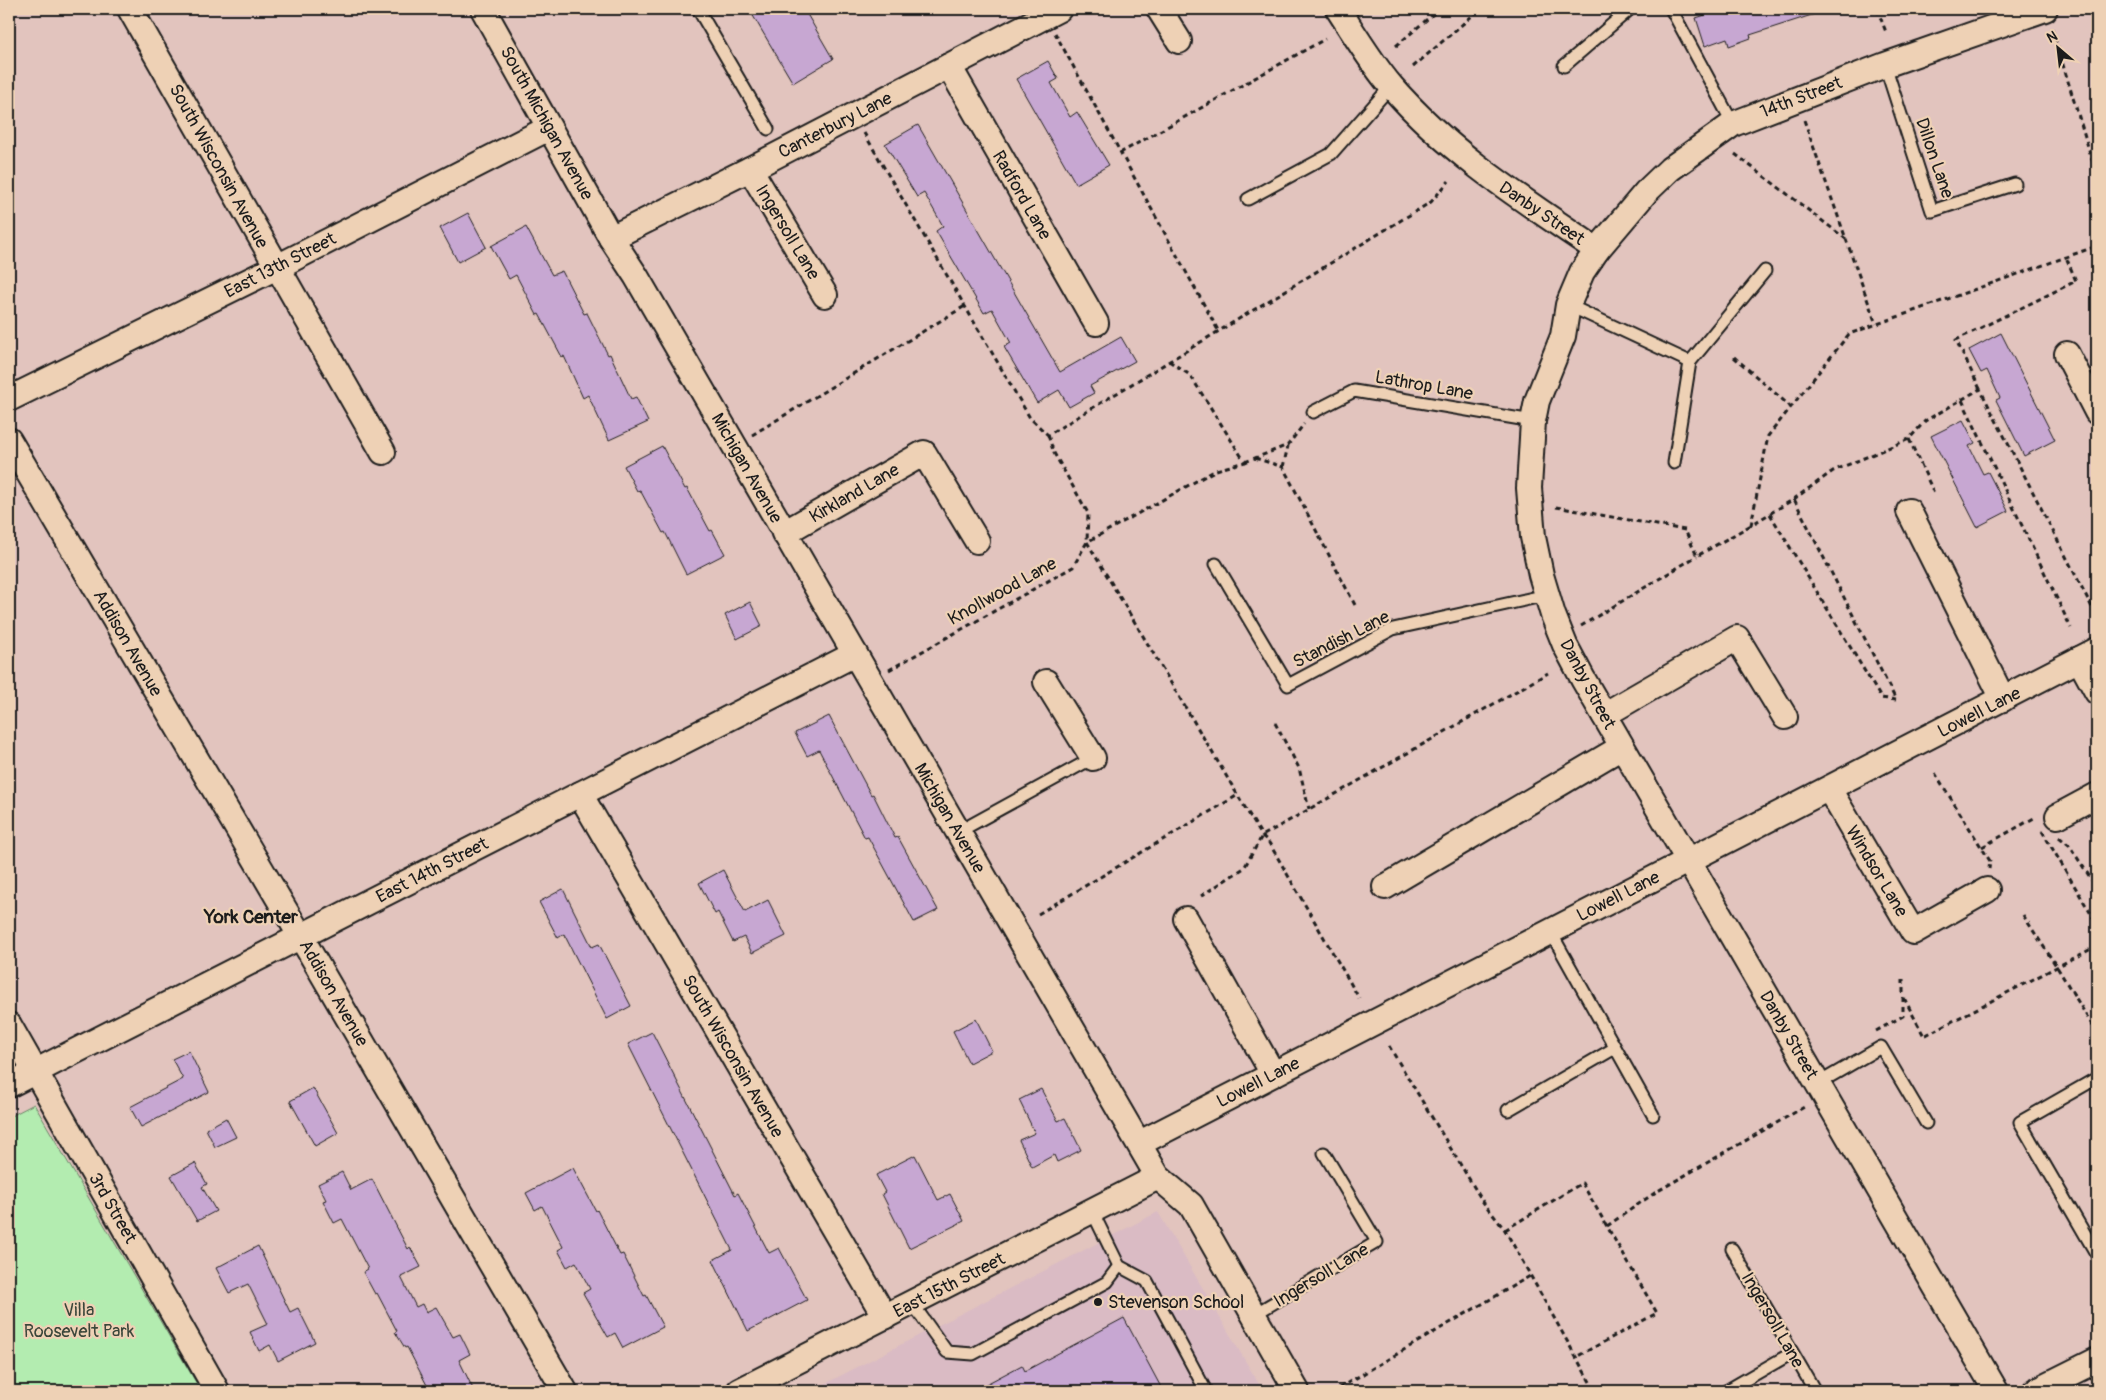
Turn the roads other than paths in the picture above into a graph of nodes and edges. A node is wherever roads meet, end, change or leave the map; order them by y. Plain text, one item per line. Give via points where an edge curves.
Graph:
1 (130, 9) edge
2 (482, 9) edge
3 (698, 9) edge
4 (1159, 9) edge
5 (1338, 9) edge
6 (1630, 9) edge
7 (1671, 9) edge
8 (1055, 18) edge
9 (2049, 19) edge
10 (1179, 41) dead end
11 (1885, 65) junction
12 (949, 66) junction
13 (1564, 66) dead end
14 (1391, 86) junction
15 (1733, 124) junction
16 (549, 128) junction
17 (768, 128) dead end
18 (750, 169) junction
19 (2015, 184) dead end
20 (1248, 199) dead end
21 (611, 238) junction
22 (1597, 250) junction
23 (276, 267) junction
24 (1765, 271) dead end
25 (825, 295) dead end
26 (1568, 305) junction
27 (1096, 323) dead end
28 (2067, 354) dead end
29 (1690, 362) junction
30 (9, 399) edge
31 (1313, 412) dead end
32 (2097, 412) edge
33 (1533, 422) junction
34 (9, 440) edge
35 (383, 452) dead end
36 (1674, 463) dead end
37 (1909, 512) dead end
38 (784, 533) junction
39 (977, 541) dead end
40 (1216, 564) dead end
41 (1547, 595) junction
42 (855, 654) junction
43 (2088, 655) edge
44 (1046, 682) dead end
45 (2097, 692) edge
46 (2003, 699) junction
47 (1604, 715) junction
48 (1785, 717) dead end
49 (1622, 747) junction
50 (1093, 758) joint
51 (1829, 789) junction
52 (580, 794) junction
53 (2097, 794) edge
54 (2048, 825) road end
55 (958, 832) junction
56 (1689, 860) junction
57 (1988, 883) road end
58 (1385, 887) dead end
59 (1186, 920) dead end
60 (1550, 931) junction
61 (301, 937) junction
62 (9, 1025) edge
63 (1615, 1048) junction
64 (36, 1072) junction
65 (1273, 1074) junction
66 (2097, 1078) edge
67 (9, 1085) edge
68 (1820, 1090) junction
69 (1508, 1110) dead end
70 (1654, 1115) dead end
71 (1926, 1124) dead end
72 (1140, 1144) junction
73 (1324, 1152) dead end
74 (1158, 1177) junction
75 (1092, 1211) junction
76 (1732, 1249) dead end
77 (2097, 1255) edge
78 (1119, 1266) junction
79 (912, 1303) junction
80 (1253, 1315) junction
81 (885, 1317) junction
82 (1792, 1353) junction
83 (2097, 1360) edge
84 (217, 1391) edge
85 (565, 1391) edge
86 (739, 1391) edge
87 (1206, 1391) edge
88 (1297, 1391) edge
89 (1726, 1391) edge
90 (1814, 1391) edge
91 (1996, 1391) edge
92 (2035, 1391) edge

1 - 23 street, South Wisconsin Avenue
2 - 16 street, South Michigan Avenue
3 - 17 lane
4 - 10 street
5 - 14 street, Danby Street
6 - 13 lane
7 - 15 lane
8 - 12 street, Canterbury Lane
9 - 11 street, 14th Street
11 - 15 street, 14th Street
11 - 19 lane, Dillon Lane via 1932,211
12 - 18 street, Canterbury Lane
12 - 27 street, Radford Lane
14 - 20 lane via 1331,154
14 - 22 street, Danby Street via 1459,153
15 - 22 street, 14th Street via 1670,169
16 - 21 street, South Michigan Avenue
16 - 23 street, East 13th Street
18 - 21 street, Canterbury Lane
18 - 25 street, Ingersoll Lane
21 - 38 street, Michigan Avenue
22 - 26 street, Danby Street via 1582,272
23 - 30 street, East 13th Street
23 - 35 street, South Wisconsin Avenue
24 - 29 lane
26 - 29 lane
26 - 33 street, Danby Street via 1563,336 1537,401
28 - 32 street
29 - 36 lane
31 - 33 lane, Lathrop Lane via 1354,391
33 - 41 street, Danby Street via 1529,488 1533,537
34 - 61 street, Addison Avenue
37 - 46 street
38 - 39 street, Kirkland Lane via 924,453
38 - 42 street, Michigan Avenue
40 - 41 lane, Standish Lane via 1288,685 1393,629
41 - 47 street, Danby Street via 1565,645
42 - 52 street, East 14th Street
42 - 55 street, Michigan Avenue
43 - 45 street
43 - 46 street, Lowell Lane
44 - 50 street
46 - 51 street, Lowell Lane
47 - 48 street via 1737,638
47 - 49 street, Danby Street
49 - 56 street, Danby Street
49 - 58 street
50 - 55 lane
51 - 56 street, Lowell Lane
51 - 57 street, Windsor Lane via 1914,932
52 - 61 street, East 14th Street
52 - 81 street, South Wisconsin Avenue
53 - 54 street
55 - 72 street, Michigan Avenue
56 - 60 street, Lowell Lane
56 - 68 street, Danby Street
59 - 65 street
60 - 63 lane
60 - 65 street, Lowell Lane
61 - 64 street, East 14th Street
61 - 85 street, Addison Avenue
62 - 64 street, 3rd Street
63 - 69 lane
63 - 70 lane
64 - 67 street, East 14th Street
64 - 84 street, 3rd Street
65 - 72 street, Lowell Lane
66 - 77 lane via 2020,1122
68 - 71 lane via 1881,1047
68 - 91 street, Danby Street
72 - 74 street, Michigan Avenue
73 - 80 lane, Ingersoll Lane via 1377,1242
74 - 75 street, East 15th Street
74 - 80 street, Michigan Avenue via 1191,1206
75 - 78 lane
75 - 79 street, East 15th Street
76 - 82 lane, Ingersoll Lane
78 - 79 lane via 1107,1282 973,1354 947,1352
78 - 87 lane via 1147,1281
79 - 81 street, East 15th Street
80 - 88 street, Michigan Avenue
81 - 86 street, East 15th Street
82 - 89 lane
82 - 90 lane, Ingersoll Lane
83 - 92 street

